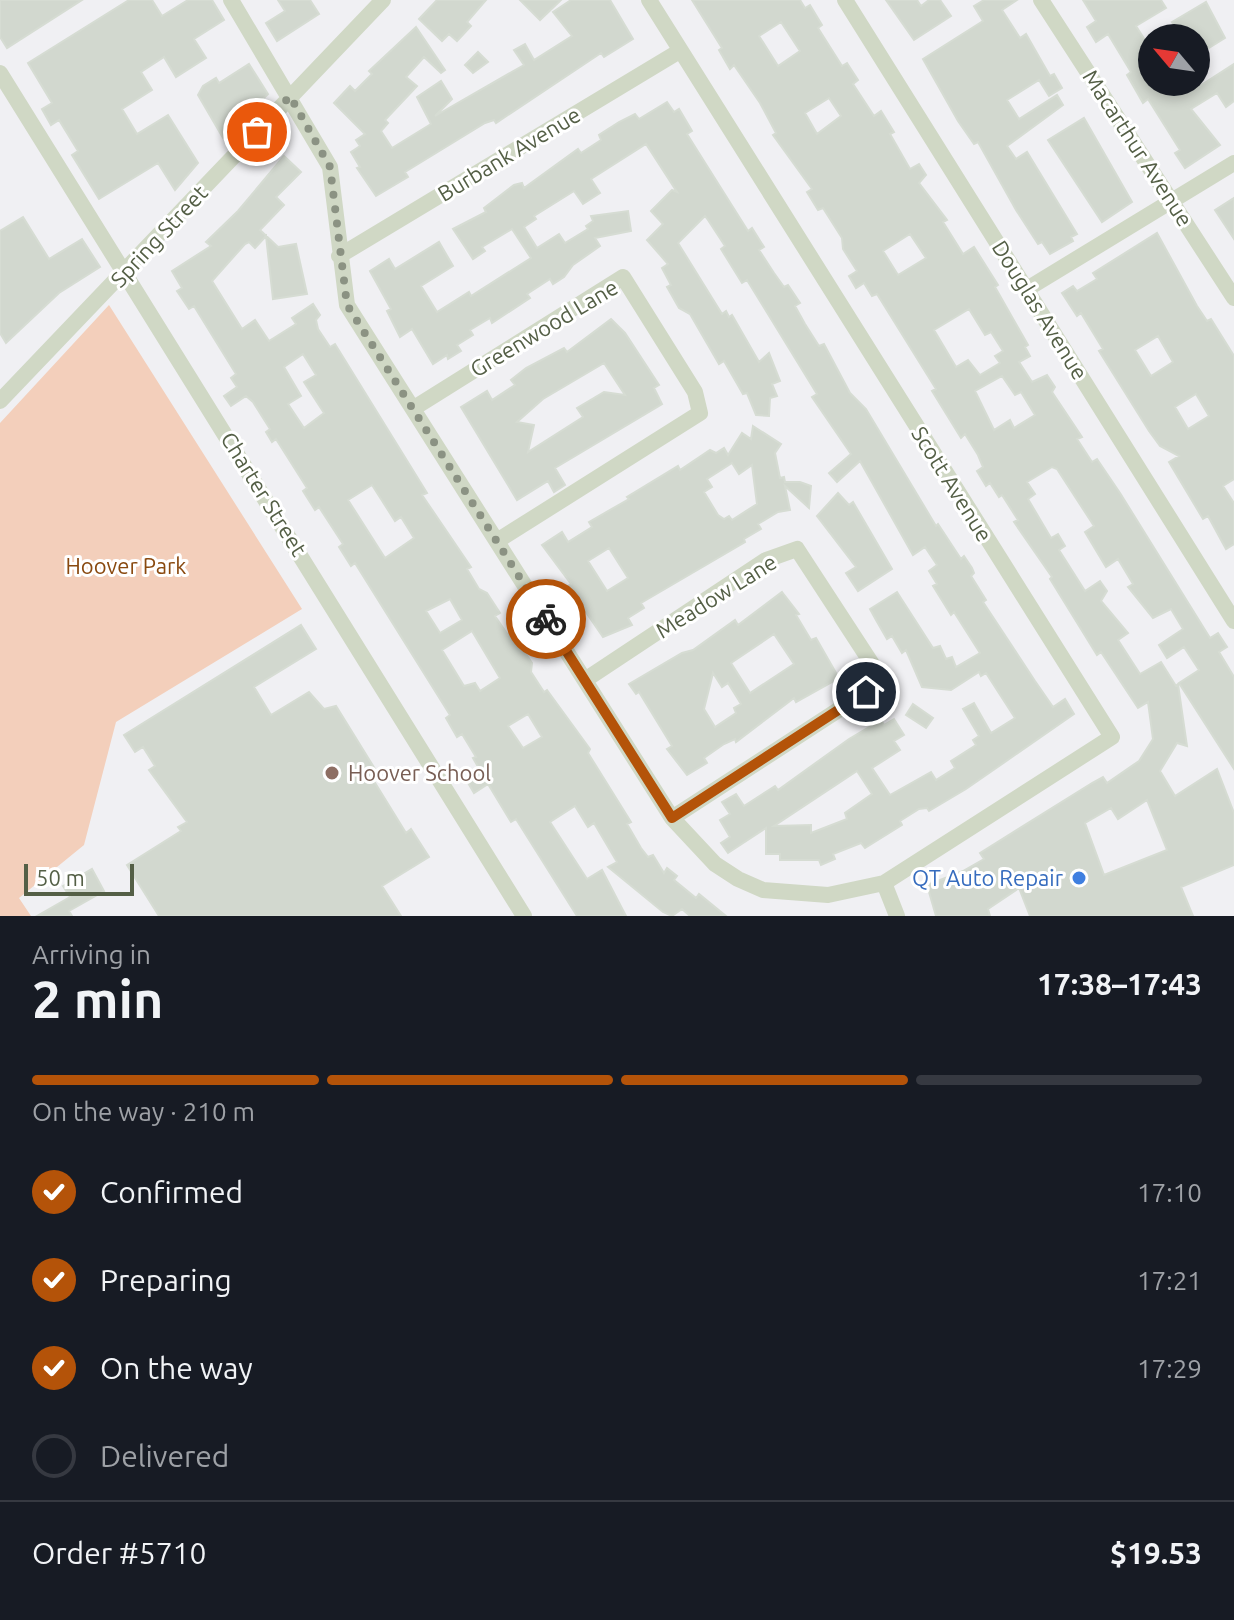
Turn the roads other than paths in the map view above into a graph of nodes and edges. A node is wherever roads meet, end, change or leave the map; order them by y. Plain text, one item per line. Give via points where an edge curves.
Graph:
1 (231, 0) edge
2 (383, 0) edge
3 (649, 0) edge
4 (845, 0) edge
5 (1041, 0) edge
6 (678, 52) junction
7 (0, 73) edge
8 (290, 96) junction
9 (1234, 163) edge
10 (1174, 202) junction
11 (339, 256) junction
12 (125, 271) junction
13 (1027, 289) junction
14 (1234, 298) edge
15 (0, 401) edge
16 (414, 408) junction
17 (497, 541) junction
18 (1234, 621) edge
19 (585, 680) junction
20 (672, 818) junction
21 (884, 883) junction
22 (524, 916) edge
23 (897, 916) edge

1 - 8 street
2 - 8 street, Spring Street
3 - 6 street, Scott Avenue
4 - 13 street, Douglas Avenue
5 - 10 street, Macarthur Avenue
6 - 11 street, Burbank Avenue
6 - 21 street, Scott Avenue via 1112,737
7 - 12 street, Charter Street
8 - 11 street via 330,167
8 - 12 street, Spring Street
9 - 10 street
10 - 13 street
10 - 14 street, Macarthur Avenue
11 - 16 street via 347,305
12 - 15 street, Spring Street
12 - 22 street, Charter Street
13 - 18 street, Douglas Avenue
16 - 17 street
16 - 17 street, Greenwood Lane via 623,277 695,392 700,413
17 - 19 street
19 - 20 street
19 - 20 street, Meadow Lane via 766,560 797,549 872,664 866,692
20 - 21 street via 715,864 763,890 828,895
21 - 23 street

